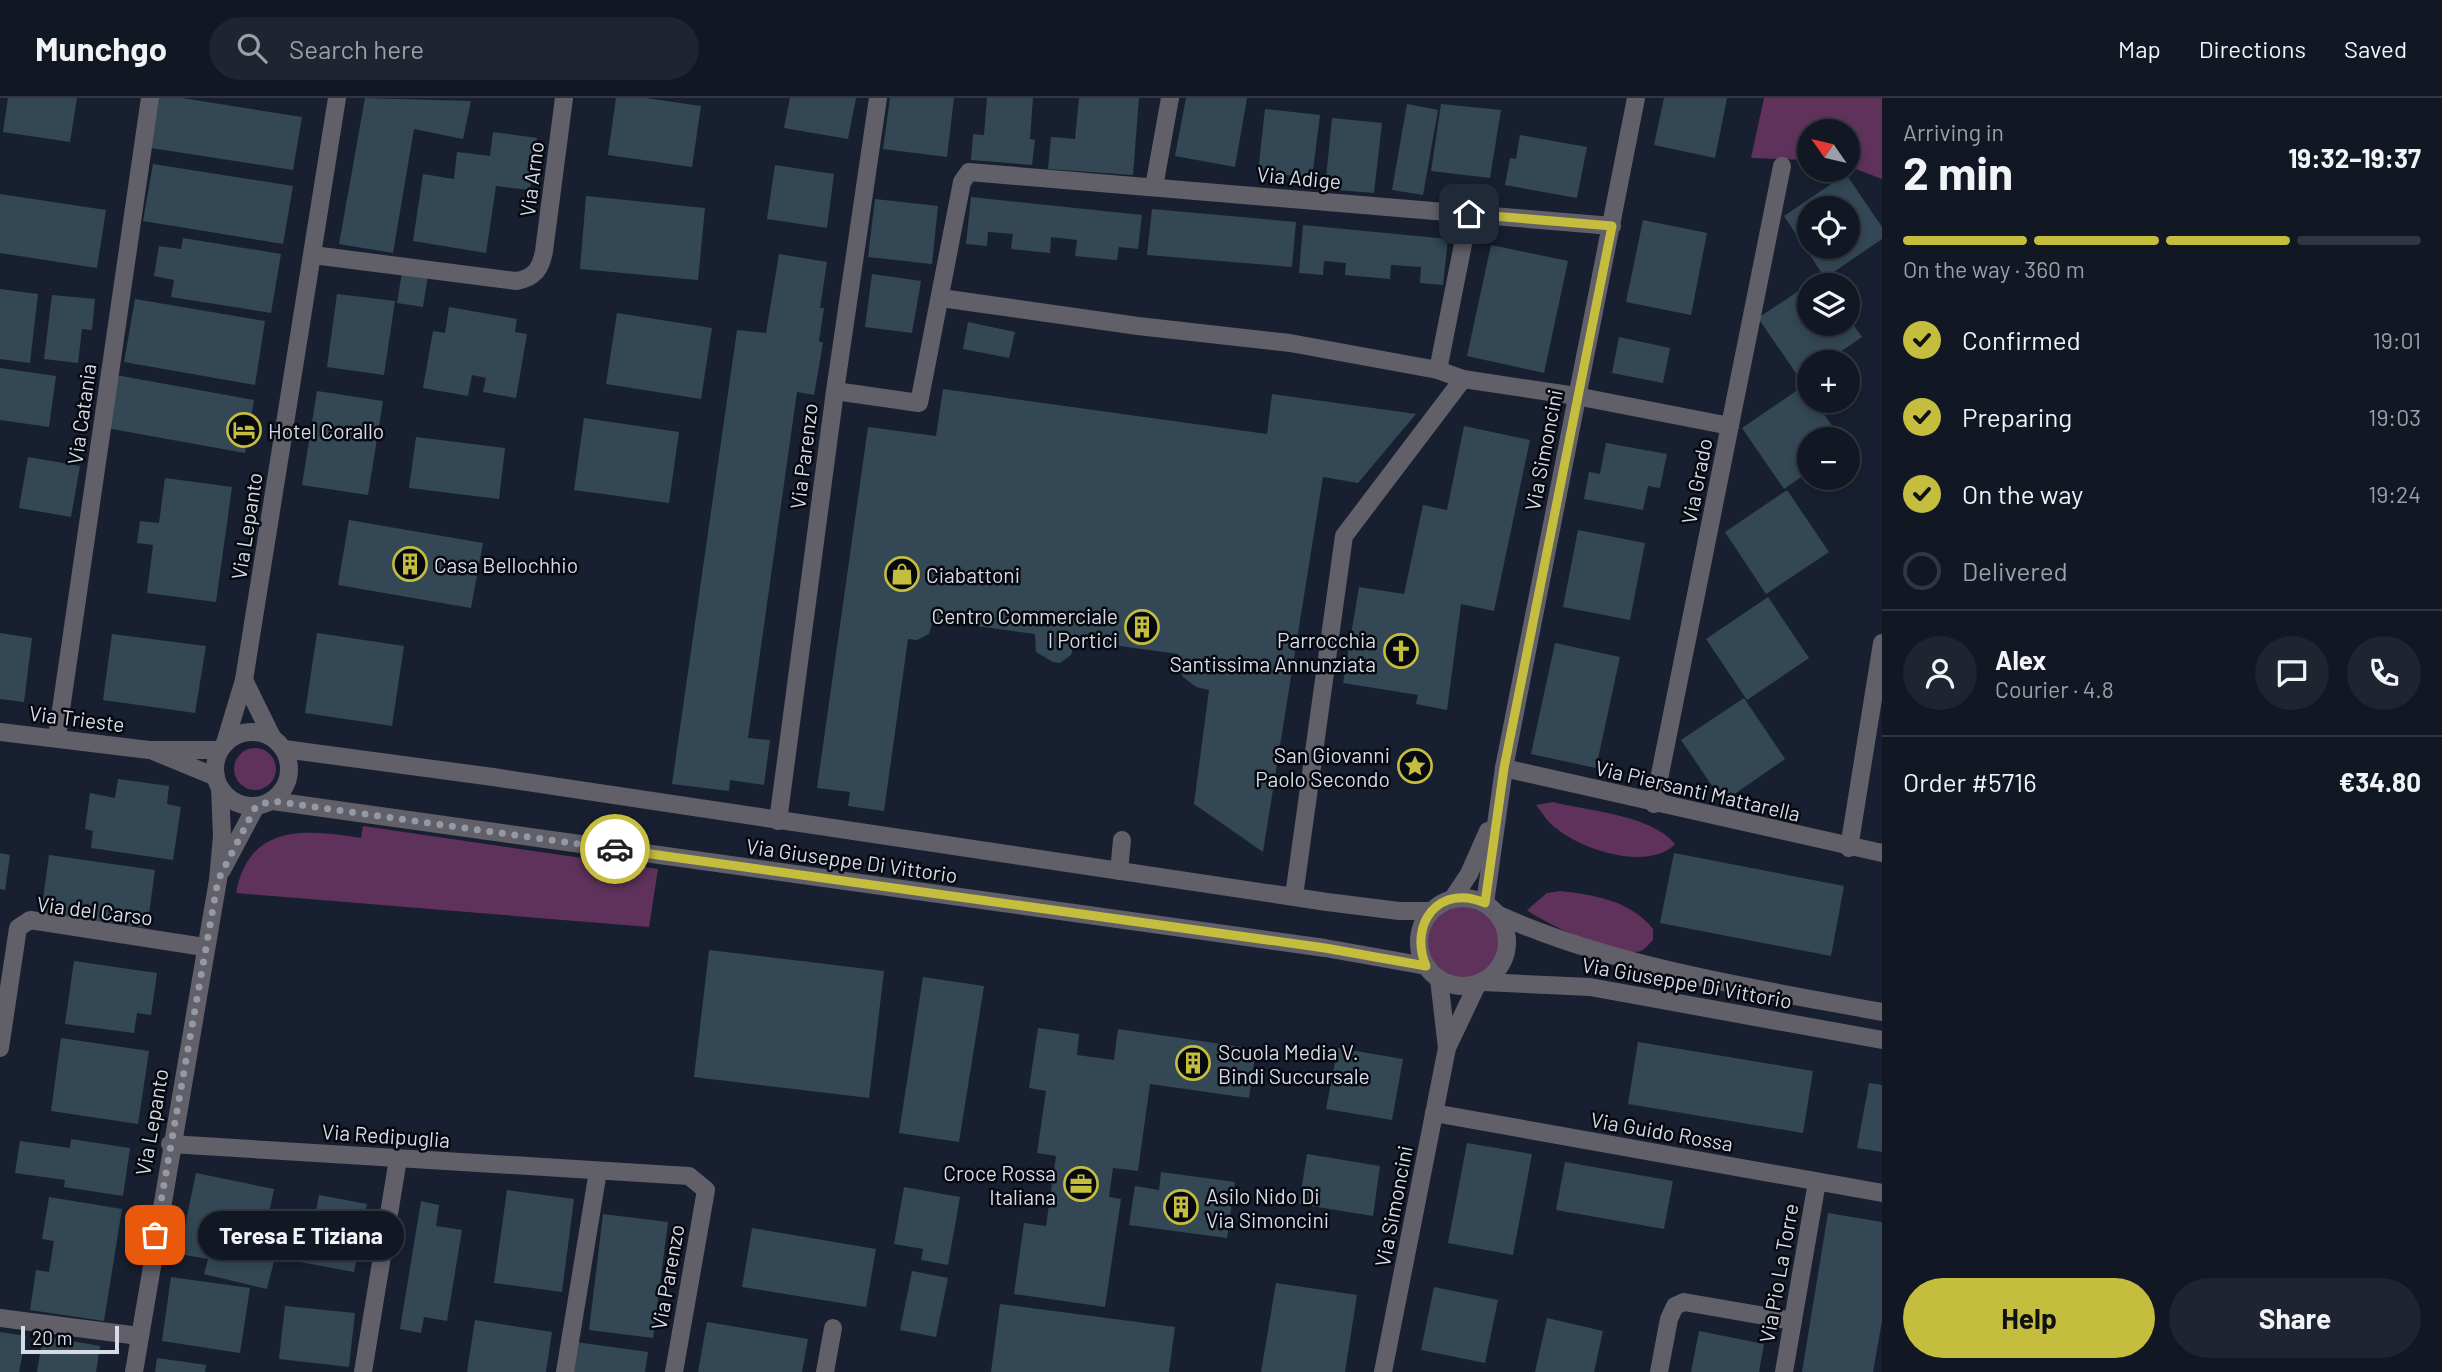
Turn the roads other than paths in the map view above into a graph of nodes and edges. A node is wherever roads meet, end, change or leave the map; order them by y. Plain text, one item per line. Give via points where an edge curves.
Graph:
1 (150, 98) edge
2 (337, 98) edge
3 (564, 98) edge
4 (878, 98) edge
5 (1170, 98) edge
6 (1636, 98) edge
7 (1782, 166) dead end
8 (1154, 187) junction
9 (1469, 214) junction
10 (1612, 226) junction
11 (313, 255) junction
12 (941, 298) junction
13 (1438, 370) junction
14 (1463, 379) junction
15 (835, 391) junction
16 (1577, 396) junction
17 (1730, 426) junction
18 (1882, 643) edge
19 (244, 680) junction
20 (0, 732) edge
21 (57, 737) junction
22 (278, 743) junction
23 (223, 747) junction
24 (149, 750) junction
25 (1504, 768) junction
26 (218, 783) junction
27 (264, 804) junction
28 (1654, 804) junction
29 (1496, 811) junction
30 (778, 821) junction
31 (1122, 841) dead end
32 (1849, 848) junction
33 (1882, 853) edge
34 (1119, 871) junction
35 (218, 880) junction
36 (1294, 896) junction
37 (1453, 898) junction
38 (1485, 903) junction
39 (1431, 911) junction
40 (1499, 915) junction
41 (204, 947) junction
42 (1426, 966) junction
43 (1438, 979) junction
44 (1480, 984) junction
45 (1882, 1012) edge
46 (1882, 1040) edge
47 (0, 1048) edge
48 (1447, 1048) junction
49 (1434, 1113) junction
50 (170, 1144) junction
51 (398, 1159) junction
52 (598, 1171) junction
53 (1817, 1182) junction
54 (706, 1190) joint
55 (1882, 1193) edge
56 (0, 1318) edge
57 (1793, 1321) junction
58 (834, 1328) dead end
59 (139, 1336) junction
60 (134, 1372) edge
61 (363, 1372) edge
62 (565, 1372) edge
63 (674, 1372) edge
64 (825, 1372) edge
65 (1383, 1372) edge
66 (1659, 1372) edge
67 (1784, 1372) edge

1 - 21 street, Via Catania
2 - 11 street, Via Lepanto
3 - 11 street, Via Arno via 541,265 526,279
4 - 15 street, Via Parenzo
5 - 8 street
6 - 10 street, Via Simoncini
7 - 17 street, Via Grado
8 - 9 street, Via Adige
8 - 12 street, Via Adige via 969,172 962,182
9 - 10 street, Via Adige
9 - 13 street
10 - 16 street, Via Simoncini
11 - 19 street, Via Lepanto
12 - 13 street via 1138,327 1290,343
12 - 15 street via 919,403
13 - 14 street
14 - 16 street
14 - 36 street via 1344,536
15 - 30 street, Via Parenzo
16 - 17 street
16 - 25 street, Via Simoncini
17 - 28 street, Via Grado
18 - 32 street
19 - 22 street
19 - 23 street, Via Lepanto
20 - 21 street, Via Trieste
21 - 24 street, Via Trieste
22 - 23 street via 253,732 243,733
22 - 27 street via 290,772 281,793
22 - 30 street, Via Giuseppe Di Vittorio
23 - 24 street, Via Trieste
23 - 26 street via 216,759
24 - 26 street, Via Trieste
25 - 28 street, Via Piersanti Mattarella
25 - 29 street, Via Simoncini
26 - 27 street via 236,803
26 - 35 street, Via Lepanto via 222,836
27 - 35 street, Via Lepanto
27 - 42 street, Via Giuseppe Di Vittorio via 1325,948
28 - 32 street, Via Piersanti Mattarella
29 - 37 street, Via Simoncini via 1469,874
29 - 38 street, Via Simoncini
30 - 34 street, Via Giuseppe Di Vittorio
31 - 34 street
32 - 33 street, Via Piersanti Mattarella
34 - 36 street, Via Giuseppe Di Vittorio
35 - 41 street, Via Lepanto
36 - 39 street, Via Giuseppe Di Vittorio
37 - 38 street
37 - 39 street
38 - 40 street
39 - 42 street via 1419,937
40 - 44 street via 1508,940 1507,953 1502,965
40 - 45 street, Via Giuseppe Di Vittorio via 1595,951
41 - 47 street, Via del Carso via 30,920 18,928
41 - 50 street, Via Lepanto
42 - 43 street
43 - 44 street via 1450,985
43 - 48 street, Via Simoncini
44 - 46 street, Via Giuseppe Di Vittorio via 1590,987
44 - 48 street, Via Simoncini
48 - 49 street, Via Simoncini
49 - 53 street, Via Guido Rossa
49 - 65 street, Via Simoncini
50 - 51 street, Via Redipuglia
50 - 59 street, Via Lepanto
51 - 52 street, Via Redipuglia
51 - 61 street
52 - 54 street, Via Redipuglia via 689,1176
52 - 62 street
53 - 55 street, Via Guido Rossa
53 - 57 street, Via Pio La Torre
54 - 63 street, Via Parenzo
56 - 59 street
57 - 66 street via 1684,1302 1675,1306 1669,1319
57 - 67 street, Via Pio La Torre
58 - 64 street
59 - 60 street, Via Lepanto

